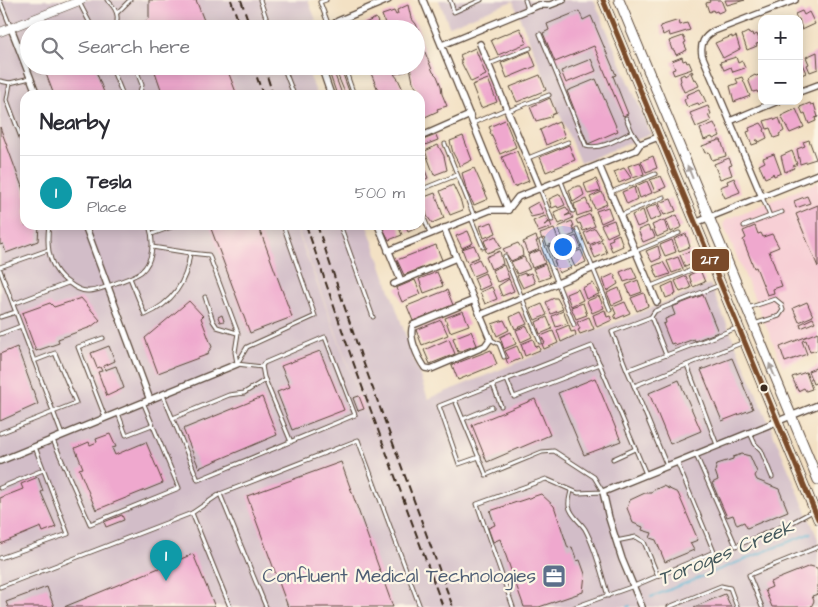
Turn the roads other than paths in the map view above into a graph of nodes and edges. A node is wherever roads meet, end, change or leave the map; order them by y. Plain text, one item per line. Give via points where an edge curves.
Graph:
1 (107, 0) edge
2 (130, 0) edge
3 (260, 0) edge
4 (326, 0) edge
5 (388, 0) edge
6 (423, 0) edge
7 (450, 0) edge
8 (481, 0) edge
9 (524, 0) edge
10 (563, 0) edge
11 (603, 0) edge
12 (619, 0) edge
13 (795, 0) edge
14 (0, 1) edge
15 (80, 1) edge
16 (541, 2) edge
17 (528, 9) junction
18 (117, 13) junction
19 (31, 20) edge
20 (87, 20) edge
21 (117, 20) edge
22 (267, 20) edge
23 (326, 20) edge
24 (340, 20) edge
25 (20, 24) edge
26 (11, 28) junction
27 (0, 32) edge
28 (540, 34) dead end
29 (480, 44) dead end
30 (442, 45) junction
31 (530, 48) dead end
32 (20, 52) edge
33 (489, 64) junction
34 (29, 75) edge
35 (115, 75) edge
36 (138, 75) edge
37 (286, 75) edge
38 (323, 75) edge
39 (347, 75) edge
40 (30, 78) junction
41 (0, 81) edge
42 (10, 83) junction
43 (818, 85) edge
44 (34, 90) edge
45 (121, 90) edge
46 (140, 90) edge
47 (292, 90) edge
48 (329, 90) edge
49 (352, 90) edge
50 (803, 91) edge
51 (549, 95) dead end
52 (768, 105) edge
53 (507, 110) junction
54 (470, 116) junction
55 (626, 118) dead end
56 (730, 121) junction
57 (473, 123) junction
58 (632, 132) junction
59 (20, 135) edge
60 (425, 135) edge
61 (661, 136) junction
62 (568, 142) dead end
63 (445, 144) dead end
64 (640, 144) junction
65 (527, 158) junction
66 (599, 164) junction
67 (655, 174) dead end
68 (818, 174) edge
69 (457, 175) junction
70 (560, 180) junction
71 (425, 188) edge
72 (540, 189) junction
73 (611, 192) junction
74 (762, 196) junction
75 (664, 197) dead end
76 (508, 210) junction
77 (573, 211) dead end
78 (782, 212) dead end
79 (620, 215) junction
80 (472, 216) junction
81 (770, 216) junction
82 (708, 218) junction
83 (425, 220) edge
84 (552, 220) dead end
85 (695, 223) junction
86 (744, 226) dead end
87 (444, 228) junction
88 (577, 228) dead end
89 (50, 230) edge
90 (87, 230) edge
91 (151, 230) edge
92 (163, 230) edge
93 (285, 230) edge
94 (342, 230) edge
95 (380, 230) edge
96 (430, 233) junction
97 (679, 233) dead end
98 (152, 234) junction
99 (540, 241) dead end
100 (152, 247) junction
101 (483, 247) dead end
102 (48, 250) junction
103 (388, 251) junction
104 (636, 251) junction
105 (190, 252) junction
106 (505, 256) dead end
107 (456, 258) junction
108 (0, 268) edge
109 (593, 269) junction
110 (694, 269) dead end
111 (130, 278) junction
112 (734, 280) junction
113 (401, 281) junction
114 (68, 283) junction
115 (394, 284) dead end
116 (557, 284) junction
117 (721, 285) junction
118 (108, 286) junction
119 (650, 286) junction
120 (205, 297) dead end
121 (522, 298) junction
122 (474, 300) junction
123 (656, 302) dead end
124 (13, 304) junction
125 (747, 309) junction
126 (610, 310) dead end
127 (16, 312) junction
128 (480, 315) junction
129 (373, 316) dead end
130 (0, 317) edge
131 (651, 317) junction
132 (753, 324) junction
133 (574, 325) dead end
134 (21, 326) junction
135 (738, 327) junction
136 (238, 333) junction
137 (0, 334) edge
138 (103, 338) dead end
139 (490, 339) junction
140 (540, 342) dead end
141 (745, 342) junction
142 (666, 355) junction
143 (504, 357) dead end
144 (34, 360) junction
145 (237, 364) junction
146 (600, 364) junction
147 (687, 366) junction
148 (262, 367) junction
149 (627, 370) junction
150 (265, 380) junction
151 (506, 380) junction
152 (493, 385) junction
153 (634, 386) junction
154 (163, 394) junction
155 (150, 400) junction
156 (455, 400) junction
157 (143, 402) junction
158 (818, 405) edge
159 (501, 406) dead end
160 (492, 408) dead end
161 (53, 412) junction
162 (117, 413) junction
163 (791, 415) junction
164 (105, 418) junction
165 (173, 418) junction
166 (463, 419) junction
167 (777, 420) junction
168 (152, 425) junction
169 (749, 432) junction
170 (0, 433) edge
171 (62, 436) junction
172 (53, 439) junction
173 (291, 442) junction
174 (717, 445) junction
175 (34, 447) junction
176 (636, 449) junction
177 (696, 454) junction
178 (479, 457) junction
179 (613, 459) dead end
180 (0, 461) edge
181 (677, 462) junction
182 (667, 466) junction
183 (43, 470) junction
184 (646, 474) junction
185 (772, 477) dead end
186 (818, 480) edge
187 (0, 488) edge
188 (571, 491) junction
189 (603, 492) junction
190 (220, 494) junction
191 (192, 513) junction
192 (816, 514) edge
193 (616, 541) junction
194 (818, 548) edge
195 (0, 558) edge
196 (658, 576) junction
197 (634, 586) junction
198 (0, 587) edge
199 (608, 596) junction
200 (230, 607) edge
201 (266, 607) edge
202 (420, 607) edge
203 (513, 607) edge
204 (575, 607) edge
205 (642, 607) edge
206 (669, 607) edge
207 (737, 607) edge
208 (762, 607) edge

1 - 18 lane
2 - 18 lane
3 - 22 lane
4 - 23 lane via 320,2
5 - 24 street
6 - 30 street
7 - 8 lane via 454,12
9 - 17 lane
10 - 16 street via 550,5
11 - 61 main road
82 -> 12 main road
13 - 56 street via 714,31 703,41 702,55
14 - 26 lane
15 - 19 street
15 - 20 lane
16 - 17 street
17 - 30 street
18 - 21 lane
25 - 26 street
26 - 27 street
26 - 32 street
28 - 58 lane via 586,146 607,144
29 - 33 street
30 - 54 street
31 - 33 lane
33 - 53 street
34 - 40 street
35 - 45 lane
36 - 46 lane
37 - 47 lane
38 - 48 street
39 - 49 lane
40 - 42 lane
40 - 44 street
41 - 42 lane
42 - 59 lane via 7,100
43 - 50 street
51 - 53 lane
52 - 56 street
53 - 57 lane
53 - 65 street
54 - 57 street
54 - 60 street
55 - 58 lane
56 - 74 street
57 - 76 street
58 - 64 lane
61 - 64 street
61 - 85 main road
62 - 65 lane
63 - 69 lane
64 - 66 street via 636,150
65 - 72 street
66 - 70 street
66 - 73 street
67 - 73 lane
68 - 74 street
69 - 71 lane
69 - 80 lane
70 - 72 street
70 - 77 lane
72 - 76 street via 518,197
72 - 84 lane
73 - 79 street
74 - 81 lane
74 - 82 street
75 - 79 lane
76 - 80 street via 490,210
78 - 81 lane
79 - 104 street
80 - 87 street
80 - 101 lane
81 - 86 lane
82 - 85 street
82 - 112 main road
83 - 96 lane
85 - 117 main road
87 - 96 street
87 - 107 street
88 - 109 lane
89 - 102 lane
90 - 118 street
91 - 98 lane
92 - 98 lane
93 - 145 lane via 315,316 248,347
94 - 129 lane
95 - 103 street
96 - 103 street
97 - 104 lane
98 - 100 lane
99 - 116 lane
100 - 105 lane
100 - 111 lane via 145,268
102 - 108 lane
102 - 114 lane via 54,268
103 - 113 street
104 - 109 street
104 - 119 street
105 - 111 lane via 178,292 157,310 145,315
105 - 136 lane via 209,255
106 - 121 lane
107 - 113 street
107 - 122 street
108 - 124 lane
109 - 116 street
109 - 126 lane
110 - 119 lane
111 - 118 lane
112 - 117 main road
112 - 125 main road
113 - 115 street
114 - 118 lane via 86,291
114 - 124 lane
116 - 121 street
116 - 133 lane
117 - 131 lane via 655,311
117 - 135 main road
118 - 155 street
119 - 123 street
120 - 136 lane via 217,327
121 - 128 street
121 - 140 lane
122 - 128 street
122 - 139 street via 413,325 412,335 421,362 424,368 431,369 485,346
124 - 127 lane
125 - 132 main road
125 - 132 lane via 775,299 781,304 783,310 779,316
127 - 130 lane
127 - 134 lane
128 - 139 street
131 - 142 lane
131 - 149 lane via 612,332
163 -> 132 main road
134 - 137 lane
134 - 144 lane
135 - 141 main road
135 - 142 lane
136 - 145 lane
138 - 164 lane via 78,347
139 - 143 lane via 499,344
141 - 147 lane
141 - 167 main road
142 - 149 lane
144 - 161 lane
144 - 161 lane via 55,353 76,403
145 - 148 lane
145 - 154 street
146 - 151 lane via 514,397
146 - 151 lane via 592,346
146 - 176 lane
147 - 153 lane
147 - 174 lane
148 - 150 lane
148 - 173 lane via 264,363 325,337 355,415
149 - 153 lane
150 - 165 lane via 244,393 229,395
150 - 173 lane
151 - 152 lane
152 - 156 lane
152 - 159 lane
153 - 182 lane
154 - 155 street
154 - 165 lane
155 - 157 street
156 - 166 lane
156 - 178 lane via 440,406 459,464
157 - 162 street
157 - 168 lane
158 - 163 street
160 - 166 lane
161 - 170 lane
161 - 171 lane
162 - 164 street
162 - 168 lane via 126,435
163 - 167 street
163 - 186 main road
164 - 171 street
165 - 173 lane via 198,480
166 - 178 lane
167 - 169 street
167 - 192 main road
168 - 172 lane via 179,488 90,524
169 - 174 street
169 - 185 lane
171 - 172 street
172 - 175 street
174 - 177 street
175 - 180 street
175 - 183 lane
176 - 179 lane
176 - 184 lane
177 - 181 street
177 - 192 lane via 736,546
178 - 189 lane via 486,475 554,450 594,477
181 - 182 street
181 - 196 lane via 714,552
182 - 184 street
183 - 187 lane
183 - 195 lane via 68,534
184 - 189 street
188 - 189 lane
188 - 199 lane via 569,506 593,547
188 - 203 lane via 546,479 476,504
189 - 193 street
190 - 191 lane
190 - 201 lane
190 - 202 lane via 358,440
191 - 198 lane
191 - 200 lane
193 - 196 lane via 636,537 644,542
193 - 197 street
194 - 208 lane via 749,575
196 - 197 lane
197 - 199 lane
197 - 205 street
199 - 204 lane
206 - 207 lane via 721,586 730,588

